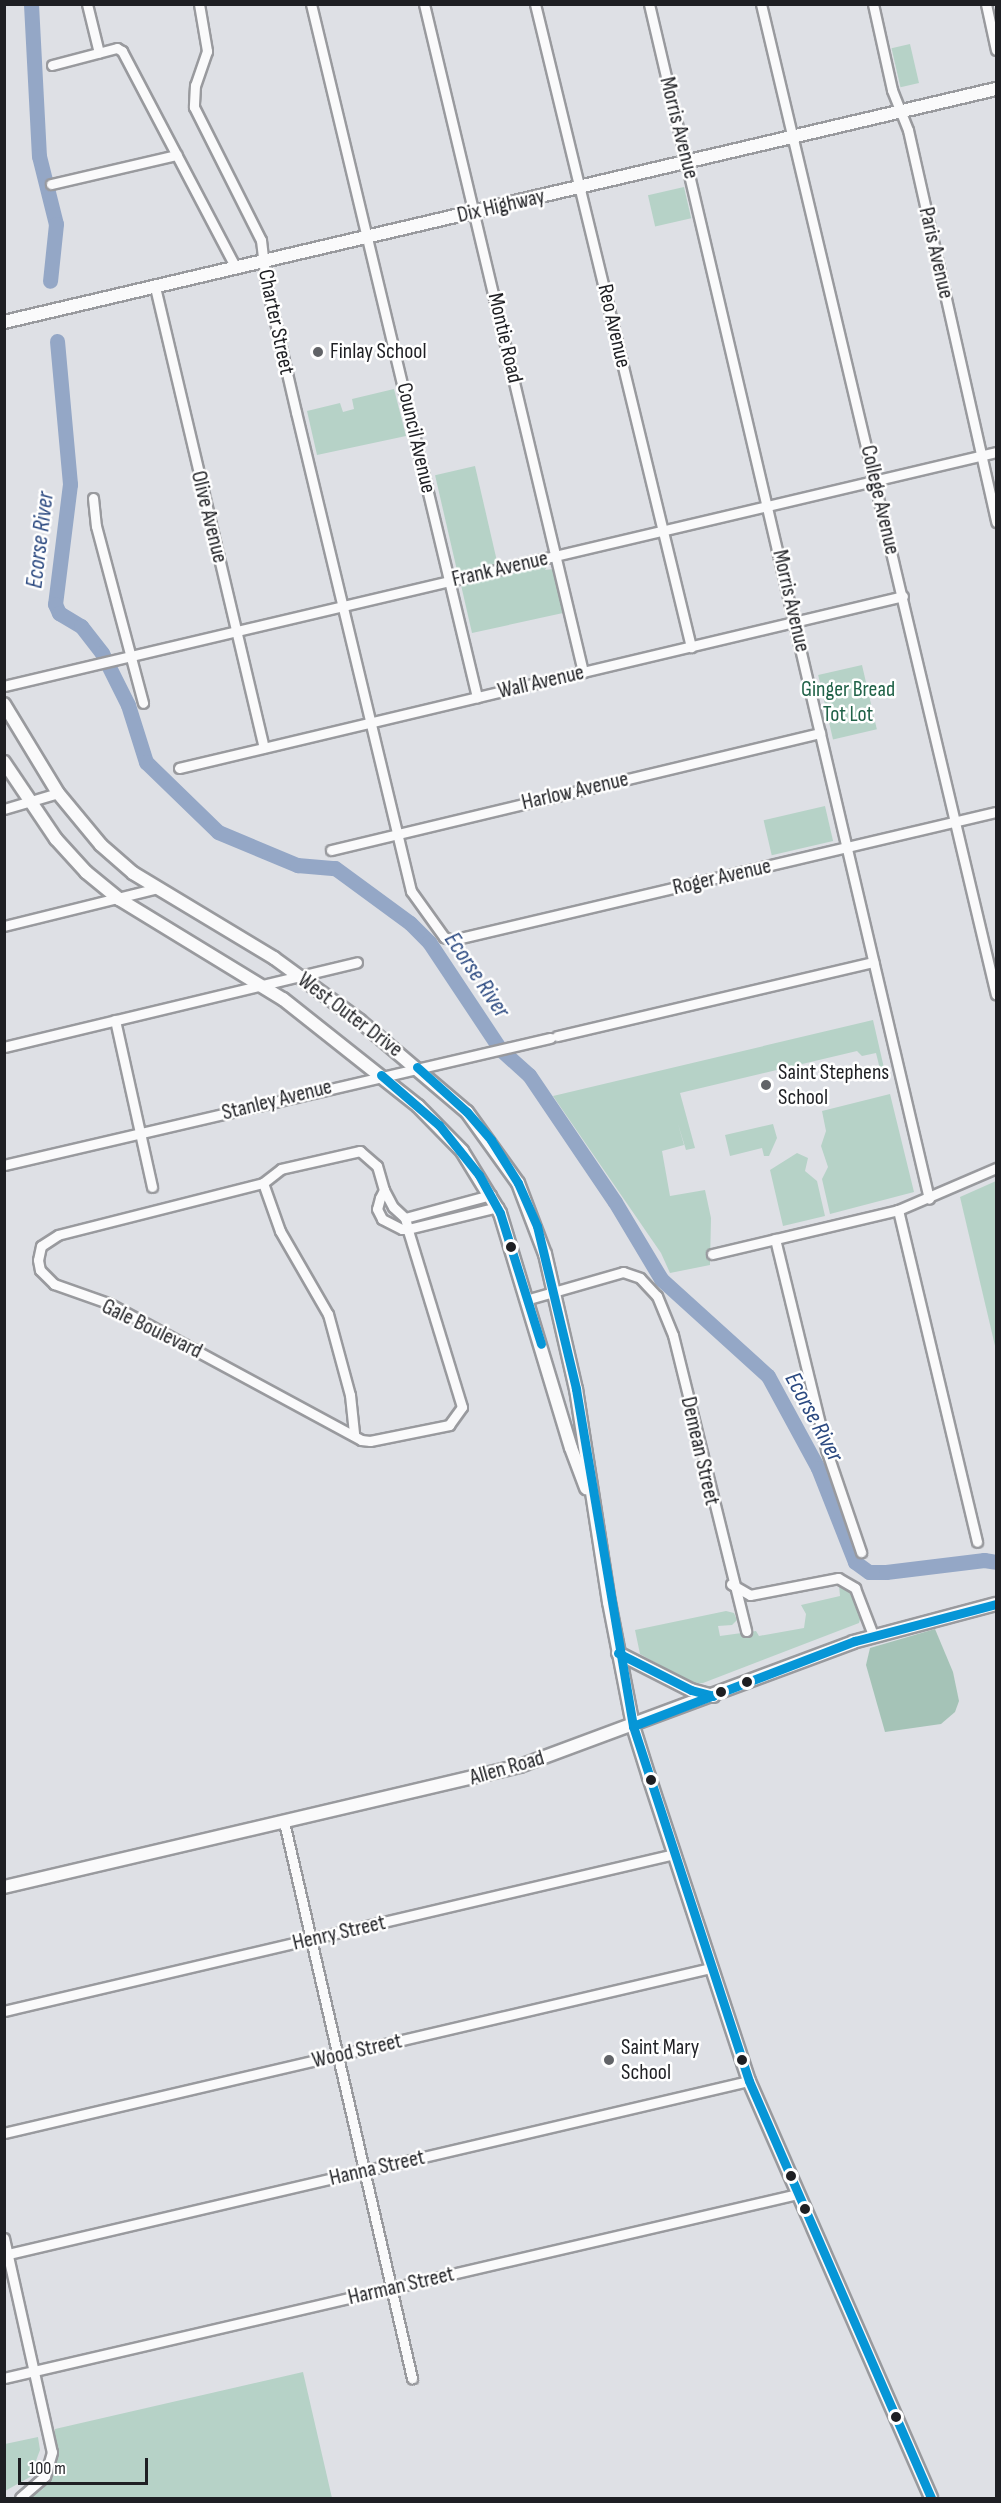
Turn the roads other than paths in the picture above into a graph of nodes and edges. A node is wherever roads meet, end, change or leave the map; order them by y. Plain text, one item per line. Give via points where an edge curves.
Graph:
1 (87, 4) edge
2 (199, 4) edge
3 (311, 4) edge
4 (424, 4) edge
5 (536, 4) edge
6 (649, 4) edge
7 (761, 4) edge
8 (873, 4) edge
9 (986, 4) edge
10 (996, 50) edge
11 (99, 53) junction
12 (52, 65) dead end
13 (996, 89) edge
14 (901, 111) junction
15 (794, 136) junction
16 (177, 155) junction
17 (686, 161) junction
18 (51, 184) dead end
19 (581, 187) junction
20 (475, 212) junction
21 (366, 237) junction
22 (263, 262) junction
23 (236, 268) junction
24 (156, 286) junction
25 (4, 322) edge
26 (996, 452) edge
27 (983, 455) junction
28 (876, 480) junction
29 (93, 498) dead end
30 (769, 505) junction
31 (996, 522) edge
32 (662, 530) junction
33 (554, 556) junction
34 (449, 580) junction
35 (903, 596) junction
36 (342, 606) junction
37 (796, 622) junction
38 (236, 630) junction
39 (692, 647) junction
40 (129, 656) junction
41 (583, 672) junction
42 (4, 686) edge
43 (477, 697) junction
44 (143, 703) dead end
45 (4, 704) edge
46 (370, 723) junction
47 (820, 733) junction
48 (264, 747) junction
49 (4, 762) edge
50 (179, 768) dead end
51 (58, 793) junction
52 (30, 804) junction
53 (4, 809) edge
54 (996, 812) edge
55 (956, 822) junction
56 (398, 833) junction
57 (848, 848) junction
58 (331, 850) dead end
59 (157, 888) junction
60 (119, 899) junction
61 (4, 926) edge
62 (447, 939) joint
63 (357, 962) dead end
64 (873, 962) junction
65 (300, 976) junction
66 (263, 985) junction
67 (996, 996) edge
68 (115, 1020) junction
69 (4, 1047) edge
70 (417, 1067) junction
71 (381, 1075) junction
72 (138, 1135) junction
73 (4, 1165) edge
74 (996, 1168) edge
75 (263, 1183) junction
76 (152, 1186) dead end
77 (384, 1190) junction
78 (491, 1195) junction
79 (929, 1199) junction
80 (498, 1208) junction
81 (898, 1210) junction
82 (405, 1218) junction
83 (408, 1229) junction
84 (776, 1239) junction
85 (711, 1254) dead end
86 (553, 1291) junction
87 (529, 1299) junction
88 (354, 1434) junction
89 (592, 1503) junction
90 (977, 1542) dead end
91 (861, 1552) dead end
92 (731, 1584) junction
93 (996, 1604) edge
94 (746, 1631) dead end
95 (873, 1635) junction
96 (618, 1653) junction
97 (713, 1695) junction
98 (633, 1726) junction
99 (284, 1822) junction
100 (674, 1854) junction
101 (4, 1887) edge
102 (310, 1939) junction
103 (710, 1968) junction
104 (4, 2011) edge
105 (338, 2055) junction
106 (749, 2081) junction
107 (4, 2133) edge
108 (364, 2171) junction
109 (797, 2194) junction
110 (4, 2238) edge
111 (7, 2255) edge
112 (392, 2288) junction
113 (35, 2371) junction
114 (4, 2378) edge
115 (412, 2378) dead end
116 (20, 2499) edge
117 (931, 2499) edge

1 - 11 street
2 - 22 street, Charter Street via 207,51 195,85 194,107 261,240
3 - 21 street, Council Avenue
4 - 20 street, Montie Road
5 - 19 street, Reo Avenue via 561,123
6 - 17 street, Morris Avenue
7 - 15 street, College Avenue
8 - 14 street, Paris Avenue via 892,90
9 - 10 street
11 - 12 street
11 - 16 street via 120,49
13 - 14 main road, Dix Highway
14 - 15 main road, Dix Highway
14 - 27 street, Paris Avenue
15 - 17 main road, Dix Highway
15 - 28 street, College Avenue
16 - 18 street
16 - 23 street
17 - 19 main road, Dix Highway
17 - 30 street, Morris Avenue
19 - 20 main road, Dix Highway
19 - 32 street, Reo Avenue
20 - 21 main road, Dix Highway
20 - 33 street, Montie Road
21 - 22 main road, Dix Highway
21 - 34 street, Council Avenue via 374,257
22 - 23 main road, Dix Highway
22 - 36 street, Charter Street
23 - 24 main road, Dix Highway
24 - 25 main road, Dix Highway
24 - 38 street, Olive Avenue
26 - 27 street, Frank Avenue
27 - 28 street, Frank Avenue
27 - 31 street, Paris Avenue
28 - 30 street, Frank Avenue
28 - 35 street, College Avenue
29 - 40 street via 96,526
30 - 32 street, Frank Avenue
30 - 37 street, Morris Avenue
32 - 33 street, Frank Avenue
32 - 39 street, Reo Avenue
33 - 34 street, Frank Avenue
33 - 41 street, Montie Road
34 - 36 street, Frank Avenue
34 - 43 street, Council Avenue
35 - 37 street, Wall Avenue
35 - 55 street, College Avenue
36 - 38 street, Frank Avenue
36 - 46 street, Charter Street
37 - 39 street, Wall Avenue
37 - 47 street, Morris Avenue
38 - 40 street, Frank Avenue
38 - 48 street, Olive Avenue
39 - 41 street, Wall Avenue
40 - 42 street, Frank Avenue
40 - 44 street
41 - 43 street, Wall Avenue
43 - 46 street, Wall Avenue
45 - 51 main road, West Outer Drive
46 - 48 street, Wall Avenue
46 - 56 street, Charter Street
47 - 56 street, Harlow Avenue
47 - 57 street, Morris Avenue
48 - 50 street, Wall Avenue
49 - 52 main road, West Outer Drive
51 - 52 street
51 - 59 main road, West Outer Drive via 101,845
52 - 53 street
52 - 60 main road, West Outer Drive via 79,864
54 - 55 street, Roger Avenue
55 - 57 street, Roger Avenue
55 - 67 street, College Avenue
56 - 58 street, Harlow Avenue
56 - 62 street, Charter Street via 413,895
57 - 62 street, Roger Avenue
57 - 64 street, Morris Avenue
59 - 60 street
59 - 65 main road, West Outer Drive
60 - 61 street
60 - 66 main road, West Outer Drive
63 - 65 street
64 - 70 street, Stanley Avenue
64 - 79 street, Morris Avenue
65 - 66 street
65 - 70 main road, West Outer Drive
66 - 68 street
66 - 71 main road, West Outer Drive
68 - 69 street
68 - 72 street
70 - 71 street, Stanley Avenue
70 - 86 main road, West Outer Drive via 467,1112 511,1170 537,1226
71 - 72 street, Stanley Avenue
71 - 78 main road, West Outer Drive via 451,1138
72 - 73 street, Stanley Avenue
72 - 76 street
74 - 79 street
75 - 77 street, Gale Boulevard via 281,1169 360,1151 377,1166
75 - 88 street via 280,1231 328,1314 350,1395
75 - 88 street, Gale Boulevard via 50,1238 39,1249 40,1270 54,1284 108,1303
77 - 82 street, Gale Boulevard via 393,1208
77 - 83 street, Gale Boulevard via 377,1204 379,1214 388,1224
78 - 80 main road, West Outer Drive
78 - 82 street
79 - 81 street
80 - 83 street
80 - 87 main road, West Outer Drive
81 - 84 street
81 - 90 street
82 - 83 street, Gale Boulevard
83 - 88 street, Gale Boulevard via 462,1407 459,1418 449,1425 370,1441
84 - 85 street
84 - 91 street via 826,1449
86 - 87 street
86 - 89 main road, West Outer Drive via 576,1389
86 - 92 street, Demean Street via 620,1272 640,1278 657,1296 673,1335
87 - 89 main road, West Outer Drive via 571,1448
89 - 96 main road
92 - 94 street, Demean Street
92 - 95 street via 750,1595 826,1577 842,1579 855,1588
93 - 95 main road, Allen Road
95 - 97 main road, Allen Road
96 - 97 main road via 692,1690
96 - 98 main road
97 - 98 main road, Allen Road
98 - 99 main road, Allen Road via 520,1766
98 - 100 main road
99 - 101 main road, Allen Road
99 - 102 street
100 - 102 street, Henry Street
100 - 103 main road
102 - 104 street, Henry Street
102 - 105 street
103 - 105 street, Wood Street
103 - 106 main road
105 - 107 street, Wood Street
105 - 108 street
106 - 108 street, Hanna Street
106 - 109 main road
108 - 111 street, Hanna Street
108 - 112 street
109 - 112 street, Harman Street
109 - 117 main road
110 - 111 street
111 - 113 street
112 - 113 street, Harman Street
112 - 115 street
113 - 114 street, Harman Street
113 - 116 street via 52,2452 43,2478

